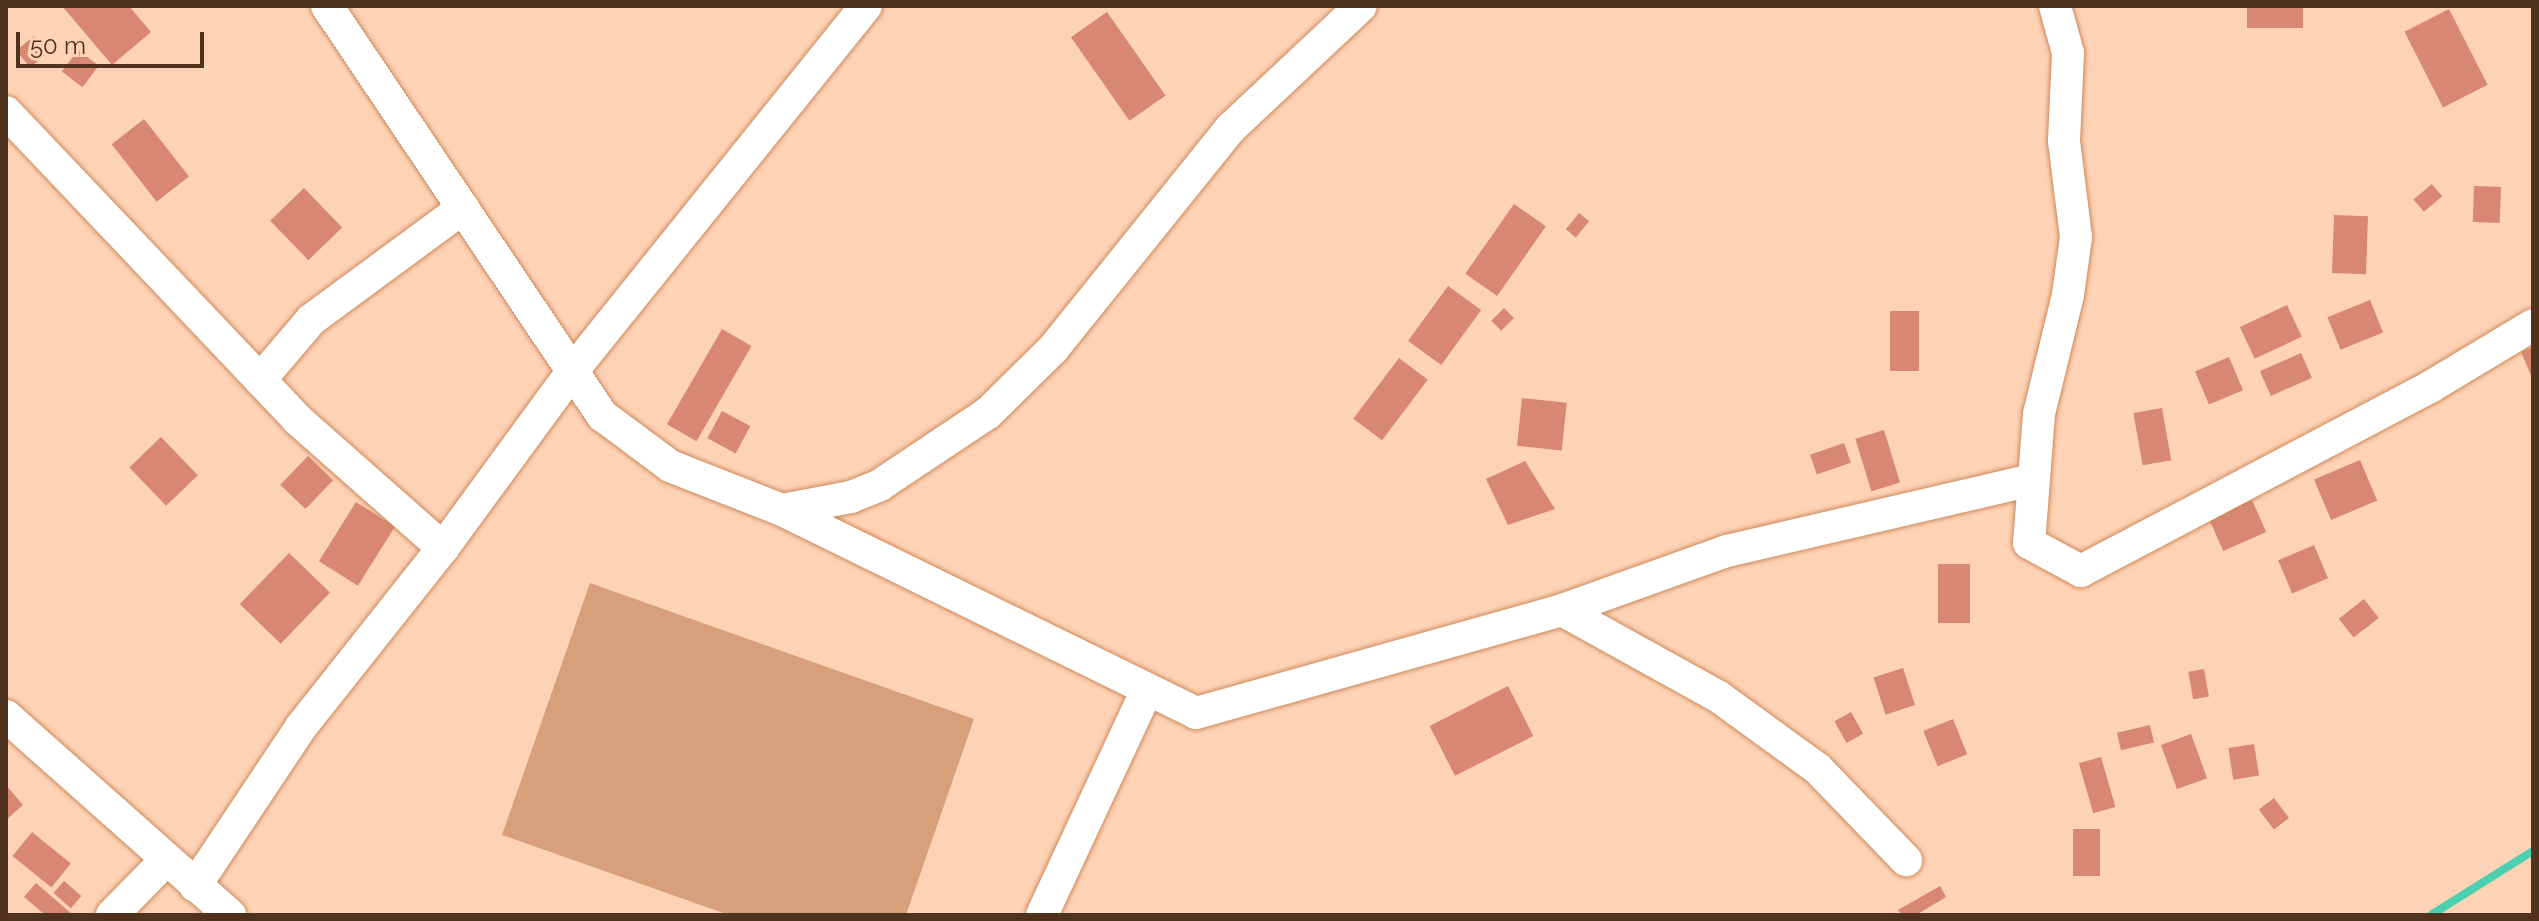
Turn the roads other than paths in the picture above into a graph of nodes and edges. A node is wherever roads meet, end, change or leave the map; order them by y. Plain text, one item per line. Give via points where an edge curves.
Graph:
1 (327, 6) edge
2 (866, 6) edge
3 (1361, 6) edge
4 (2055, 6) edge
5 (6, 112) edge
6 (463, 208) junction
7 (2533, 325) edge
8 (574, 369) junction
9 (260, 380) junction
10 (2031, 480) junction
11 (782, 510) junction
12 (443, 548) junction
13 (1562, 610) junction
14 (1147, 690) junction
15 (6, 716) edge
16 (166, 860) junction
17 (1906, 860) dead end
18 (195, 886) junction
19 (112, 915) edge
20 (230, 915) edge
21 (1042, 915) edge

1 - 6 street
2 - 8 street
3 - 11 street via 1231,128 1053,349 988,413 880,485 851,497
4 - 10 street via 2068,53 2064,141 2076,237 2068,295 2039,414
5 - 9 street
6 - 8 street
6 - 9 street via 311,320
7 - 10 street via 2430,387 2081,571 2029,543
8 - 11 street via 603,416 634,444 670,466
8 - 12 street
9 - 12 street
10 - 13 street via 1727,551
11 - 14 street
12 - 18 street via 301,727
13 - 14 street via 1196,713
13 - 17 street via 1631,644 1818,769
14 - 21 street
15 - 16 street
16 - 18 street
16 - 19 street
18 - 20 street

